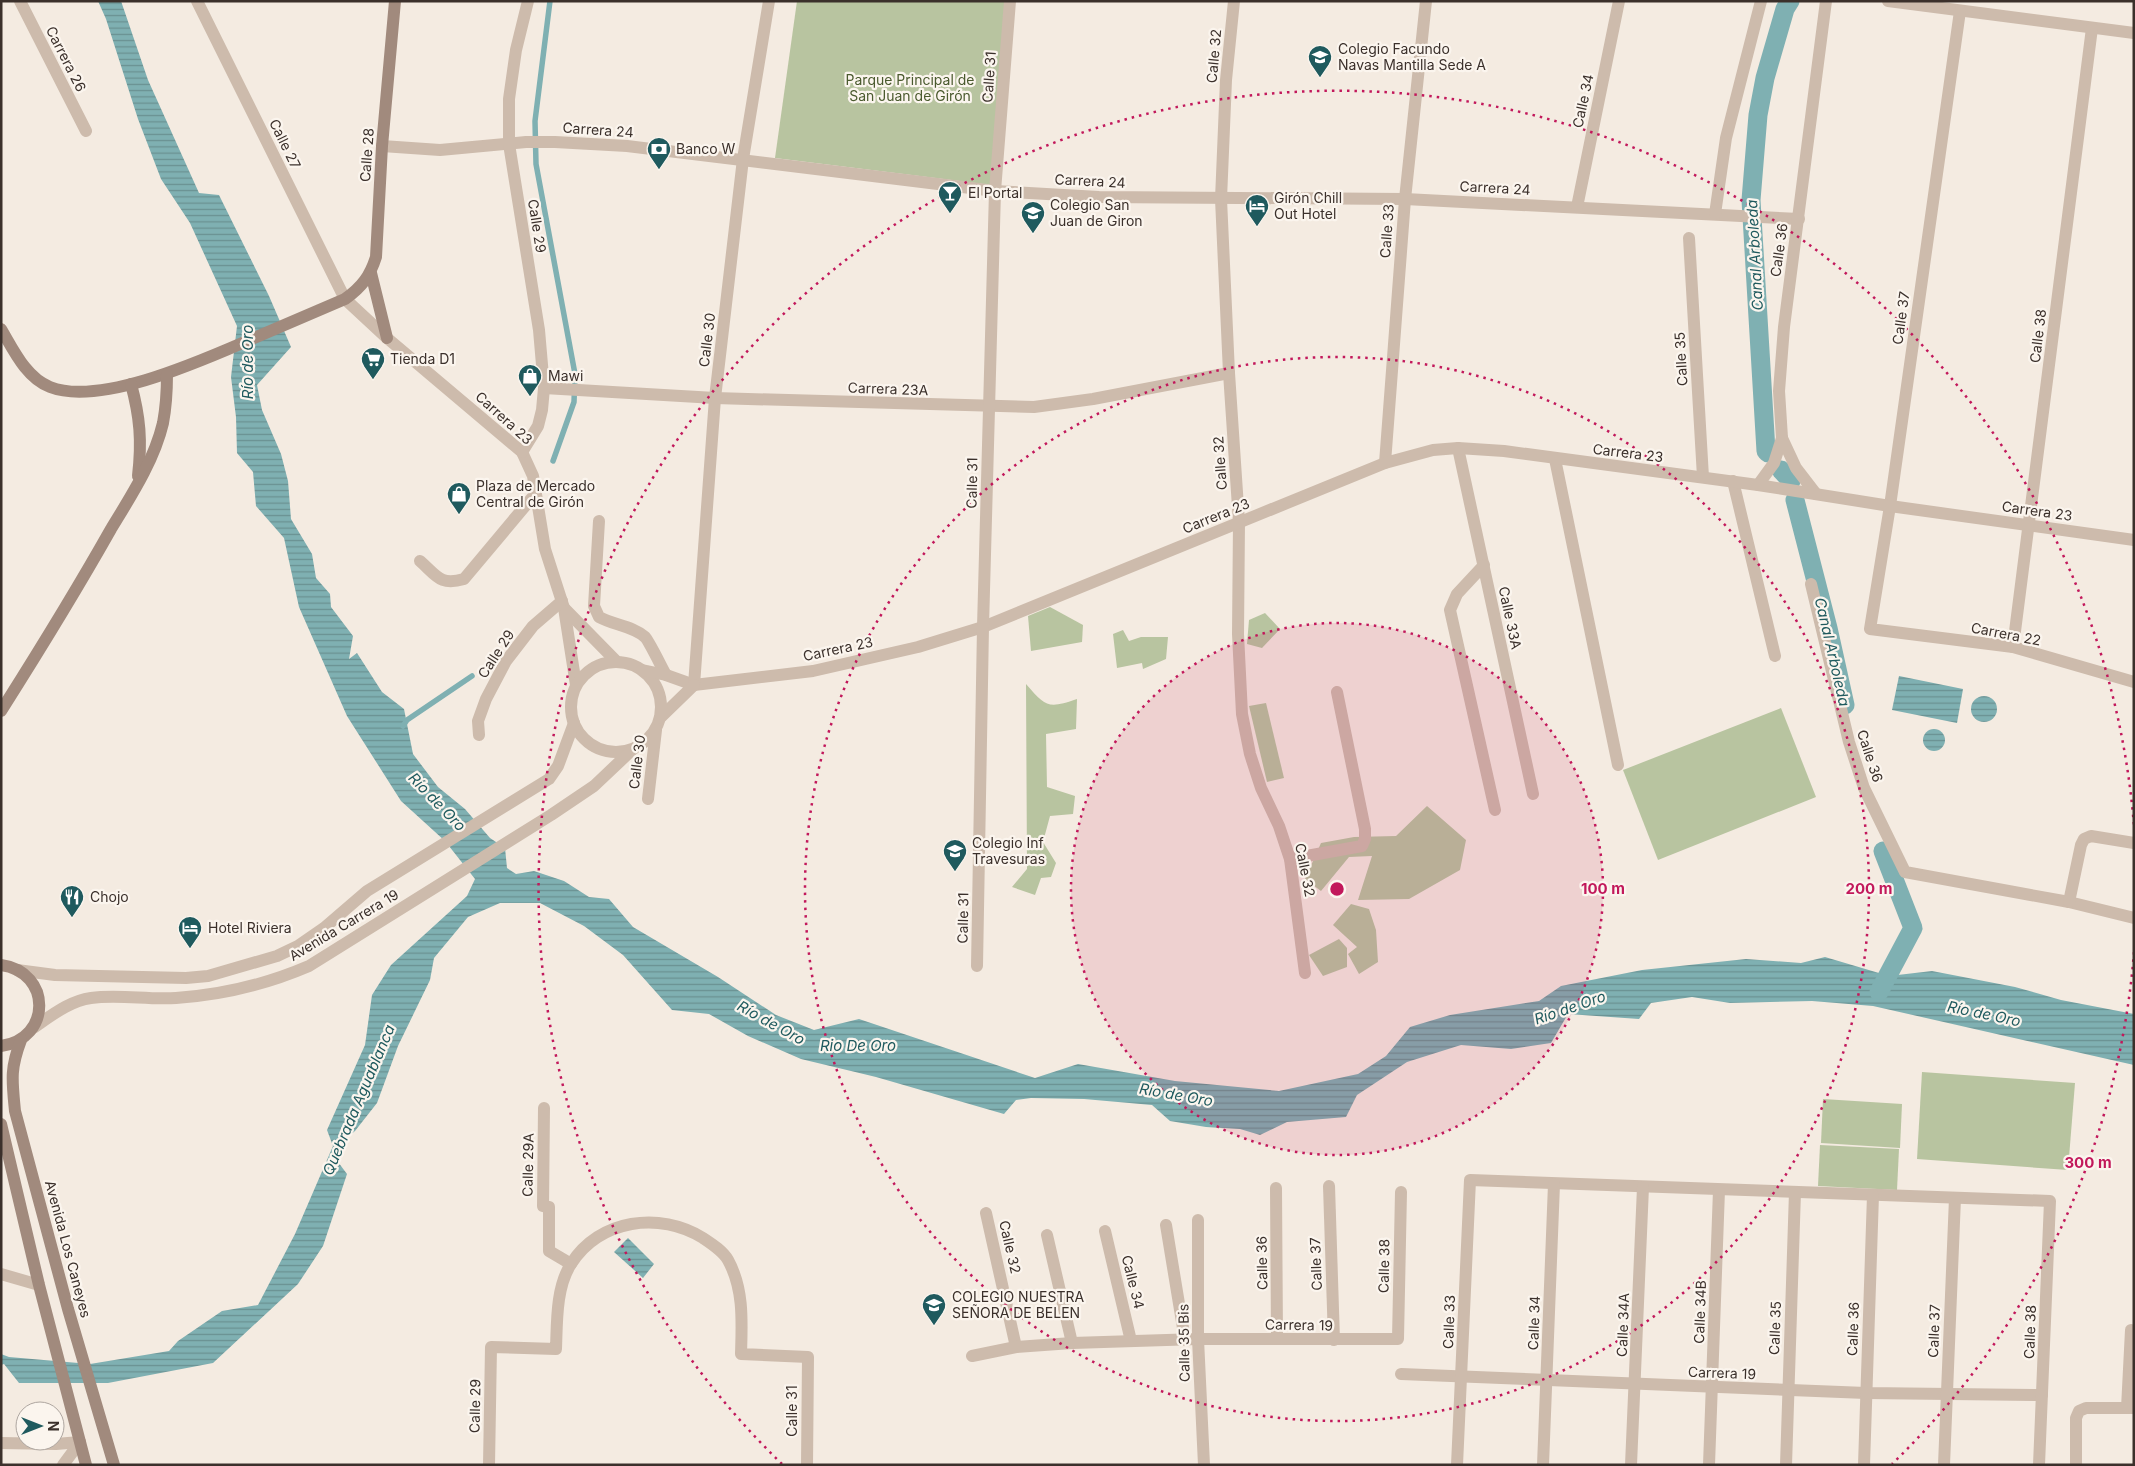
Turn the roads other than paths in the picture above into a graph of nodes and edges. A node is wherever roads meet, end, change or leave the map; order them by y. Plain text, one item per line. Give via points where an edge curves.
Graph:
1 (20, 1) edge
2 (197, 1) edge
3 (395, 1) edge
4 (528, 1) edge
5 (769, 1) edge
6 (1010, 1) edge
7 (1234, 1) edge
8 (1426, 1) edge
9 (1619, 1) edge
10 (1761, 1) edge
11 (1826, 1) edge
12 (1888, 1) edge
13 (1960, 11) junction
14 (2092, 28) junction
15 (2134, 33) edge
16 (86, 131) dead end
17 (509, 144) junction
18 (382, 146) junction
19 (743, 159) junction
20 (995, 191) junction
21 (1221, 200) junction
22 (1405, 200) junction
23 (1577, 207) junction
24 (1716, 215) junction
25 (1794, 219) junction
26 (1689, 238) dead end
27 (371, 273) junction
28 (345, 299) junction
29 (1, 329) edge
30 (387, 338) junction
31 (1229, 373) junction
32 (167, 374) junction
33 (131, 384) junction
34 (544, 388) junction
35 (715, 398) junction
36 (989, 407) junction
37 (1782, 438) junction
38 (1458, 448) junction
39 (522, 452) junction
40 (1555, 459) junction
41 (1385, 463) junction
42 (1703, 477) junction
43 (1733, 481) junction
44 (1758, 485) junction
45 (136, 486) junction
46 (536, 493) junction
47 (1816, 494) junction
48 (1890, 506) junction
49 (600, 522) dead end
50 (1239, 522) junction
51 (2029, 525) junction
52 (2134, 540) edge
53 (420, 562) dead end
54 (1484, 565) junction
55 (1811, 584) dead end
56 (563, 604) junction
57 (983, 627) junction
58 (1870, 629) joint
59 (2013, 647) junction
60 (1775, 656) dead end
61 (616, 662) junction
62 (642, 670) junction
63 (666, 675) junction
64 (2134, 682) edge
65 (576, 685) junction
66 (694, 685) junction
67 (1337, 692) dead end
68 (1, 711) edge
69 (574, 723) junction
70 (658, 723) junction
71 (479, 735) dead end
72 (632, 750) junction
73 (1618, 765) dead end
74 (1533, 794) dead end
75 (648, 799) dead end
76 (1495, 810) dead end
77 (2134, 843) edge
78 (1290, 859) junction
79 (2069, 902) junction
80 (2134, 918) edge
81 (1, 965) edge
82 (977, 966) dead end
83 (17, 970) junction
84 (1305, 973) dead end
85 (33, 1028) junction
86 (21, 1040) junction
87 (1, 1046) edge
88 (544, 1108) dead end
89 (1, 1124) edge
90 (1554, 1184) junction
91 (1329, 1186) dead end
92 (1642, 1187) junction
93 (1276, 1188) dead end
94 (1719, 1190) junction
95 (1400, 1192) dead end
96 (1795, 1192) junction
97 (1873, 1195) junction
98 (1955, 1198) junction
99 (986, 1213) dead end
100 (1198, 1220) dead end
101 (1166, 1225) dead end
102 (1105, 1232) dead end
103 (1047, 1235) dead end
104 (571, 1264) junction
105 (1, 1274) edge
106 (39, 1285) junction
107 (2131, 1330) dead end
108 (1198, 1339) junction
109 (1278, 1339) junction
110 (1398, 1339) joint
111 (1185, 1340) junction
112 (1334, 1340) junction
113 (1131, 1341) junction
114 (1072, 1343) junction
115 (1016, 1347) junction
116 (972, 1356) dead end
117 (1401, 1374) dead end
118 (1462, 1376) junction
119 (1546, 1379) junction
120 (1636, 1384) junction
121 (1713, 1387) junction
122 (1788, 1390) junction
123 (1866, 1393) junction
124 (1947, 1393) junction
125 (2042, 1395) junction
126 (2131, 1408) edge
127 (80, 1442) junction
128 (1, 1443) edge
129 (63, 1465) edge
130 (86, 1465) edge
131 (114, 1465) edge
132 (489, 1465) edge
133 (807, 1465) edge
134 (1204, 1465) edge
135 (1457, 1465) edge
136 (1543, 1465) edge
137 (1632, 1465) edge
138 (1709, 1465) edge
139 (1786, 1465) edge
140 (1864, 1465) edge
141 (1944, 1465) edge
142 (2039, 1465) edge
143 (2076, 1465) edge

1 - 16 street, Carrera 26
2 - 28 street, Calle 27
3 - 18 street, Calle 28
4 - 17 street, Calle 29 via 509,99
5 - 19 street, Calle 30
6 - 20 street, Calle 31
7 - 21 street, Calle 32 via 1226,80
8 - 22 street, Calle 33
9 - 23 street, Calle 34
10 - 24 street via 1726,138
11 - 25 street, Calle 36
12 - 13 street
13 - 14 street
13 - 48 street, Calle 37
14 - 15 street
14 - 51 street, Calle 38
17 - 18 street, Carrera 24 via 440,150
17 - 19 street, Carrera 24 via 555,142 627,146
17 - 34 street, Calle 29 via 539,330
18 - 27 street, Calle 28 via 376,256
19 - 20 street, Carrera 24
19 - 35 street, Calle 30
20 - 21 street, Carrera 24
20 - 36 street, Calle 31
21 - 22 street, Carrera 24
21 - 31 street, Calle 32
22 - 23 street, Carrera 24
22 - 41 street, Calle 33
23 - 24 street, Carrera 24
24 - 25 street, Carrera 24
25 - 37 street, Calle 36 via 1780,364
26 - 42 street, Calle 35
27 - 28 street, Calle 28 via 361,288
27 - 30 street
28 - 30 street, Carrera 23
28 - 32 street, Calle 28
29 - 33 street, Calle 28 via 33,376 49,386 70,391 93,391
30 - 39 street, Carrera 23
31 - 36 street, Carrera 23A via 1092,399 1034,407
31 - 50 street, Calle 32
32 - 33 street, Calle 28
32 - 45 street via 162,424 155,448
33 - 45 street via 141,434
34 - 35 street, Carrera 23A
34 - 39 street, Calle 29 via 538,426
35 - 36 street, Carrera 23A
35 - 66 street, Calle 30
36 - 57 street, Calle 31
37 - 44 street via 1774,463
37 - 47 street, Calle 36 via 1796,468
38 - 40 street, Carrera 23
38 - 41 street, Carrera 23 via 1434,450
38 - 54 street, Calle 33A
39 - 46 street, Carrera 23 via 533,476
40 - 42 street, Carrera 23
40 - 73 street
41 - 50 street, Carrera 23
42 - 43 street, Carrera 23
43 - 44 street, Carrera 23
43 - 60 street
44 - 47 street, Carrera 23
45 - 68 street
46 - 53 street via 464,579 442,582
46 - 56 street, Carrera 23 via 545,548
47 - 48 street, Carrera 23
48 - 51 street, Carrera 23
48 - 58 street, Calle 37
49 - 63 street via 594,606 598,617 639,632 647,639
50 - 57 street, Carrera 23
50 - 78 street, Calle 32 via 1238,634 1242,714 1261,788
51 - 52 street, Carrera 23
51 - 59 street, Calle 38
54 - 74 street, Calle 33A
54 - 76 street via 1457,594 1450,610
55 - 79 street, Calle 36 via 1849,742 1864,788 1905,872
56 - 61 street, Carrera 23
56 - 65 street, Carrera 23
56 - 71 street, Calle 29 via 533,626 506,661 486,699 478,721
57 - 66 street, Carrera 23 via 918,647 813,671
57 - 82 street, Calle 31
58 - 59 street, Carrera 22
59 - 64 street, Carrera 22
61 - 62 street via 625,662
61 - 65 street via 597,666
62 - 63 street, Carrera 23
62 - 70 street via 658,691 662,708
63 - 66 street, Carrera 23
65 - 69 street via 571,704
66 - 70 street
67 - 78 street via 1366,838 1362,846
69 - 72 street via 585,740 597,748 612,752
69 - 83 street, Avenida Carrera 19 via 549,779 367,891 324,928 277,956 208,976 186,978 55,975
70 - 72 street via 646,741
70 - 75 street, Calle 30
72 - 85 street, Avenida Carrera 19 via 594,786 551,815 310,966 282,978 222,992 175,998 91,998 58,1010
77 - 79 street via 2091,836 2084,839
78 - 84 street, Calle 32
79 - 80 street
81 - 83 street
83 - 85 street via 27,976 38,995 40,1006
85 - 86 street
86 - 87 street
86 - 131 street, Avenida Los Caneyes via 13,1062 15,1111
88 - 104 street, Calle 29A via 543,1206 549,1207 549,1251
89 - 106 street
90 - 92 street
90 - 118 street, Calle 33 via 1470,1180
90 - 119 street, Calle 34
91 - 112 street, Calle 37
92 - 94 street
92 - 120 street, Calle 34A
93 - 109 street, Calle 36
94 - 96 street
94 - 121 street, Calle 34B
95 - 110 street, Calle 38
96 - 97 street
96 - 122 street, Calle 35
97 - 98 street
97 - 123 street, Calle 36
98 - 124 street, Calle 37
98 - 125 street, Calle 38 via 2050,1202
99 - 115 street, Calle 32
100 - 108 street, Calle 35 Bis
101 - 111 street
102 - 113 street, Calle 34
103 - 114 street
104 - 132 street, Calle 29 via 558,1310 556,1349 491,1347
104 - 133 street, Calle 31 via 592,1241 610,1231 647,1222 670,1224 693,1232 712,1244 727,1259 738,1283 742,1311 741,1354 808,1357
105 - 106 street
106 - 127 street
107 - 126 street
108 - 109 street, Carrera 19
108 - 111 street, Carrera 19
108 - 134 street, Calle 35 Bis
109 - 112 street, Carrera 19
110 - 112 street, Carrera 19
111 - 113 street, Carrera 19
113 - 114 street, Carrera 19
114 - 115 street, Carrera 19
115 - 116 street, Carrera 19
117 - 118 street, Carrera 19
118 - 119 street, Carrera 19
118 - 135 street, Calle 33
119 - 120 street, Carrera 19
119 - 136 street, Calle 34
120 - 121 street, Carrera 19
120 - 137 street, Calle 34A
121 - 122 street, Carrera 19
121 - 138 street, Calle 34B
122 - 123 street, Carrera 19
122 - 139 street, Calle 35
123 - 124 street, Carrera 19
123 - 140 street, Calle 36
124 - 125 street, Carrera 19
124 - 141 street, Calle 37
125 - 142 street, Calle 38
126 - 143 street via 2086,1408 2079,1411 2076,1418
127 - 128 street
127 - 129 street
127 - 130 street

